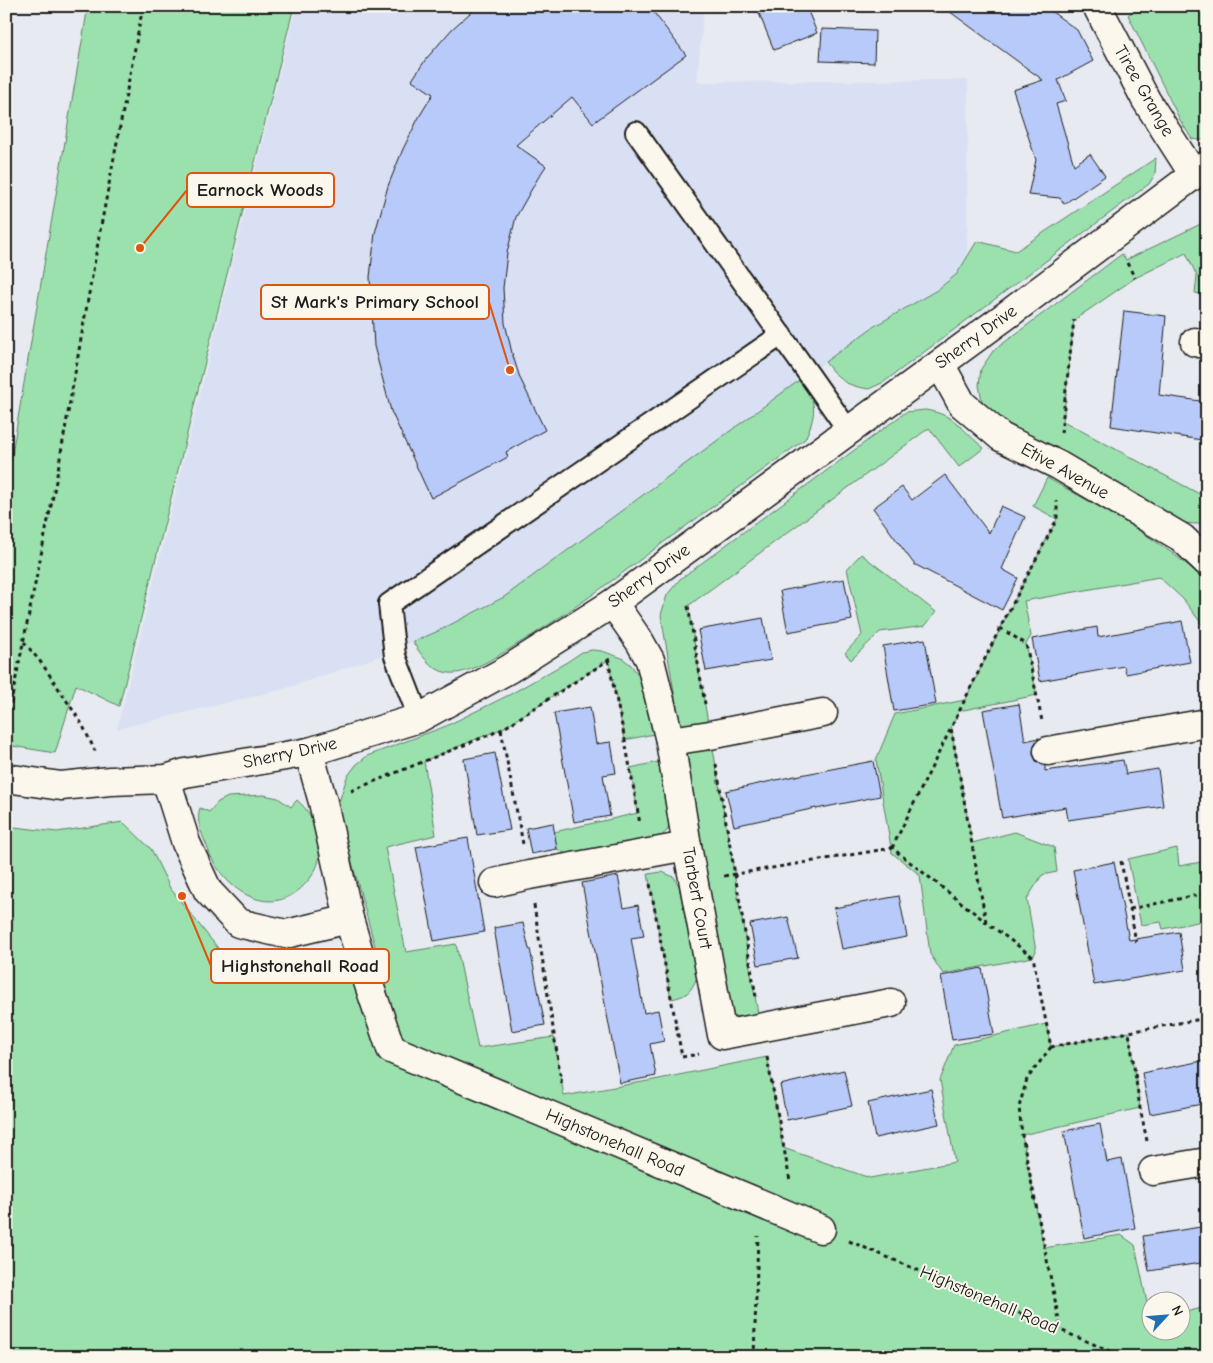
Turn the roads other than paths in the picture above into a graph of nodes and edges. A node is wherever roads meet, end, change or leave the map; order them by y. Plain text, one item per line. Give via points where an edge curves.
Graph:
1 (1098, 7) edge
2 (636, 132) dead end
3 (1200, 170) edge
4 (781, 335) junction
5 (940, 364) junction
6 (848, 430) junction
7 (1206, 558) edge
8 (613, 603) junction
9 (822, 714) dead end
10 (419, 718) junction
11 (1207, 723) edge
12 (670, 741) junction
13 (1048, 751) road end
14 (309, 752) junction
15 (6, 778) edge
16 (166, 779) junction
17 (687, 846) junction
18 (494, 883) dead end
19 (349, 919) junction
20 (891, 1003) dead end
21 (1207, 1162) edge
22 (1153, 1171) road end
23 (809, 1224) road end

1 - 3 street, Tiree Grange via 1146,100
2 - 4 lane
3 - 5 street, Sherry Drive
4 - 6 lane
4 - 10 lane via 389,604 395,656
5 - 6 street, Sherry Drive
5 - 7 street, Etive Avenue via 962,404 1001,437 1058,465 1182,538
6 - 8 street, Sherry Drive
8 - 10 street, Sherry Drive via 510,669
8 - 12 street, Tarbert Court via 650,660
9 - 12 street
10 - 14 street, Sherry Drive
11 - 13 street
12 - 17 street, Tarbert Court
14 - 16 street, Sherry Drive
14 - 19 street, Highstonehall Road
15 - 16 street, Sherry Drive via 61,786
16 - 19 street via 186,843 208,891 238,923 286,934
17 - 18 street
17 - 20 street, Tarbert Court via 722,1035
19 - 23 street, Highstonehall Road via 390,1049
21 - 22 street

